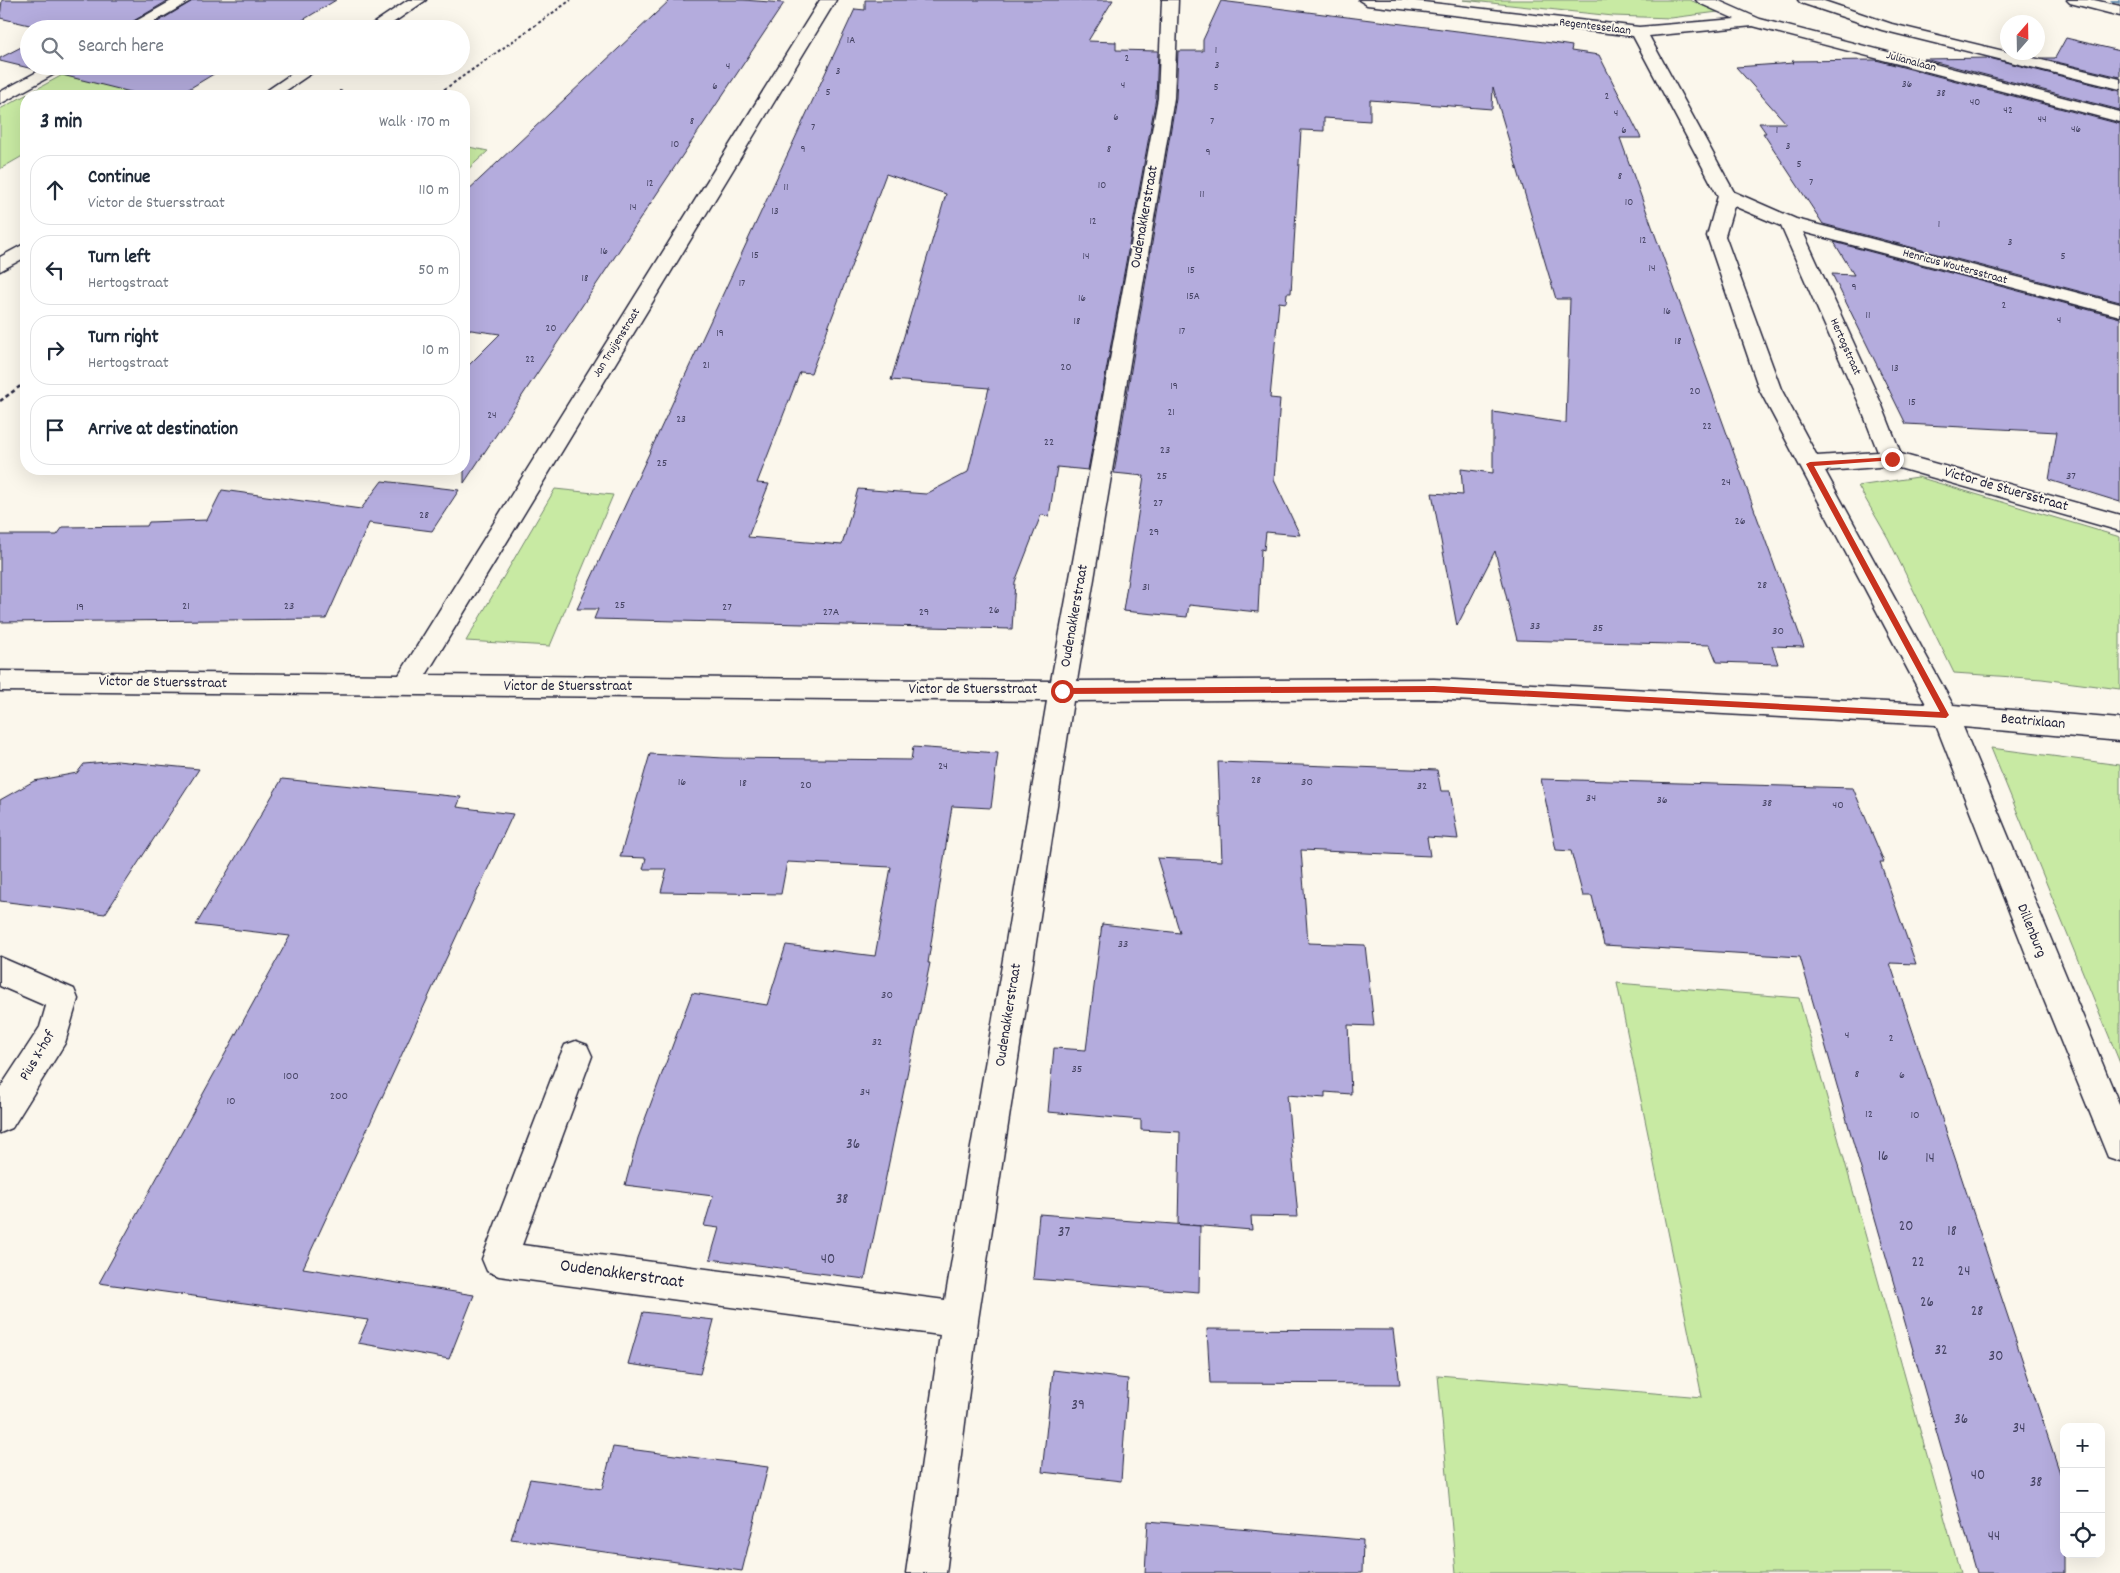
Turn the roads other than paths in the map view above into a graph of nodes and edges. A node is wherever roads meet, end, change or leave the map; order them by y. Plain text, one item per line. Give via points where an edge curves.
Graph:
1 (184, 0) edge
2 (418, 0) edge
3 (828, 0) edge
4 (1170, 0) edge
5 (1367, 0) edge
6 (1704, 0) edge
7 (1806, 0) edge
8 (2075, 0) edge
9 (1434, 4) edge
10 (2120, 11) edge
11 (147, 20) edge
12 (387, 20) edge
13 (1755, 22) junction
14 (1639, 32) junction
15 (44, 75) edge
16 (300, 75) edge
17 (2120, 84) edge
18 (276, 90) edge
19 (0, 99) edge
20 (2120, 117) edge
21 (1728, 196) junction
22 (1789, 223) junction
23 (20, 253) edge
24 (0, 265) edge
25 (2120, 310) edge
26 (1892, 459) junction
27 (1810, 464) junction
28 (2120, 523) edge
29 (0, 681) edge
30 (406, 686) junction
31 (1062, 691) junction
32 (1946, 715) junction
33 (2120, 730) edge
34 (0, 971) edge
35 (576, 1056) dead end
36 (0, 1117) edge
37 (2120, 1145) edge
38 (960, 1320) junction
39 (926, 1573) edge

1 - 11 street
2 - 12 street
3 - 30 street, Jan Truijenstraat
4 - 31 street, Oudenakkerstraat via 1166,98
5 - 9 street, Regentesselaan
6 - 13 street, Julianalaan
7 - 17 street, Julianalaan via 1887,27
8 - 10 street
9 - 14 street, Regentesselaan
13 - 14 street, Regentesselaan
13 - 20 street, Julianalaan
14 - 21 street
15 - 19 street
16 - 18 street
21 - 22 street
21 - 27 street via 1716,236 1770,389
22 - 25 street, Henricus Woutersstraat
22 - 26 street, Hertogstraat via 1870,402
23 - 24 street
26 - 27 street
26 - 28 street, Victor de Stuersstraat
27 - 32 street
29 - 30 street, Victor de Stuersstraat
30 - 31 street, Victor de Stuersstraat
31 - 32 street, Victor de Stuersstraat via 1434,689
31 - 38 street, Oudenakkerstraat
32 - 33 street, Beatrixlaan
32 - 37 street, Dillenburg
34 - 36 street, Pius X-hof via 63,999 54,1034
35 - 38 street, Oudenakkerstraat via 499,1259
38 - 39 street, Oudenakkerstraat

